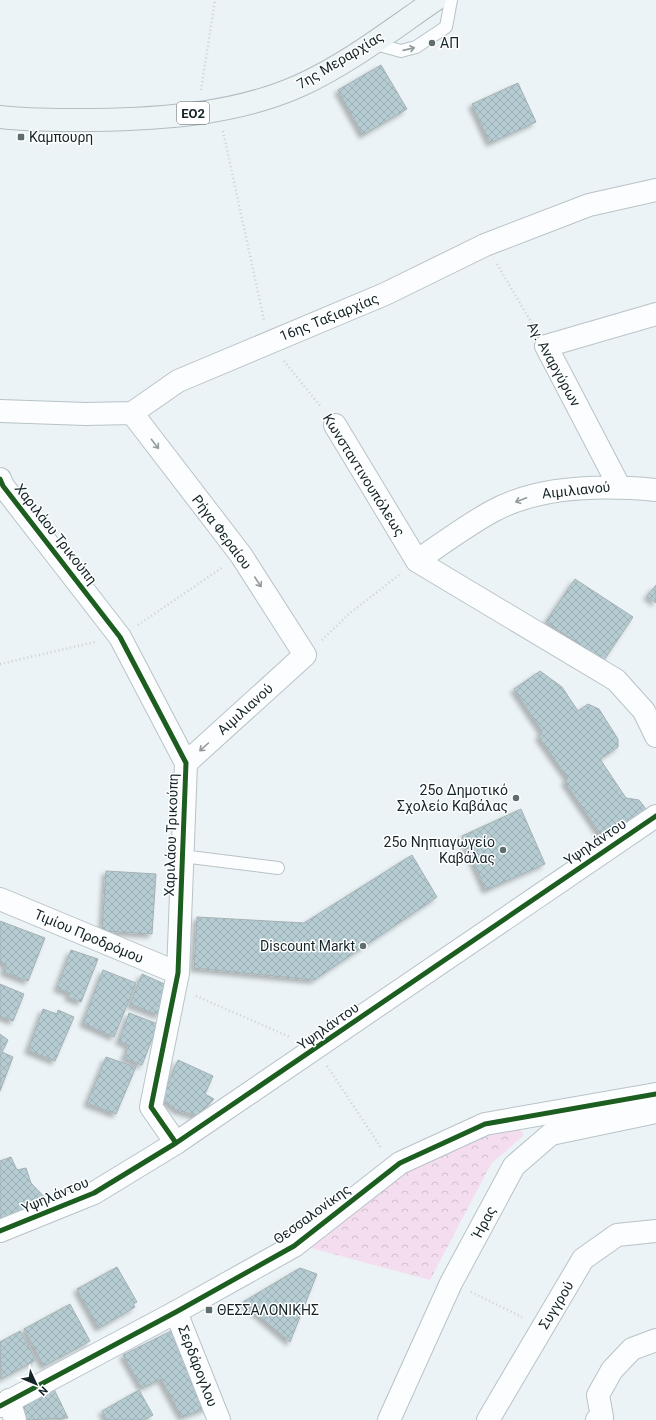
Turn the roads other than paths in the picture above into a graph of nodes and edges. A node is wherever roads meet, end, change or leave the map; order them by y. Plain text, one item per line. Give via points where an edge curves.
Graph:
1 (435, 0) edge
2 (451, 0) edge
3 (371, 43) junction
4 (0, 117) edge
5 (656, 190) edge
6 (656, 314) edge
7 (0, 411) edge
8 (132, 413) junction
9 (335, 424) road end
10 (0, 479) edge
11 (619, 486) junction
12 (656, 490) edge
13 (417, 561) junction
14 (305, 655) joint
15 (656, 736) edge
16 (186, 763) junction
17 (656, 816) edge
18 (182, 856) junction
19 (278, 868) dead end
20 (0, 899) edge
21 (178, 973) junction
22 (656, 1094) edge
23 (656, 1112) edge
24 (176, 1143) junction
25 (0, 1231) edge
26 (656, 1231) edge
27 (176, 1312) junction
28 (656, 1340) edge
29 (8, 1408) edge
30 (602, 1419) edge
31 (219, 1420) edge
32 (389, 1420) edge
33 (488, 1420) edge

1 - 3 main road, 7ης Μεραρχίας / ΕΟ2
3 -> 2 lane via 401,51 416,47 446,27
3 - 4 main road, 7ης Μεραρχίας / ΕΟ2 via 300,86 269,97 208,111 143,119 26,120
5 - 8 street, 16ης Ταξιαρχίας via 589,205 485,245 385,294 178,381
6 - 11 street, Αγ. Αναργύρων via 546,346
7 - 8 street
8 -> 14 street, Ρήγα Φεραίου via 240,555
9 - 13 street, Κωνσταντινουπόλεως
10 - 16 street, Χαριλάου Τρικούπη via 120,637
11 - 12 street, Αιμιλιανού
11 -> 13 street, Αιμιλιανού via 538,493 492,511
13 - 15 street, Κωνσταντινουπόλεως via 616,680 644,711
14 -> 16 street, Αιμιλιανού
16 - 18 street, Χαριλάου Τρικούπη
17 - 24 street, Υψηλάντου
18 - 19 lane
18 - 21 street, Χαριλάου Τρικούπη
20 - 21 street, Τιμίου Προδρόμου
21 - 24 street, Χαριλάου Τρικούπη via 151,1107
22 - 27 street, Θεσσαλονίκης via 485,1124 400,1163 294,1246
23 - 32 street, Ήρας via 551,1134 514,1166 451,1283
24 - 25 street, Υψηλάντου via 94,1193
26 - 33 street, Συγγρού via 617,1234 583,1259
27 - 29 street, Θεσσαλονίκης
27 - 31 street, Σερδάρογλου
28 - 30 street via 632,1349 612,1370 598,1395

